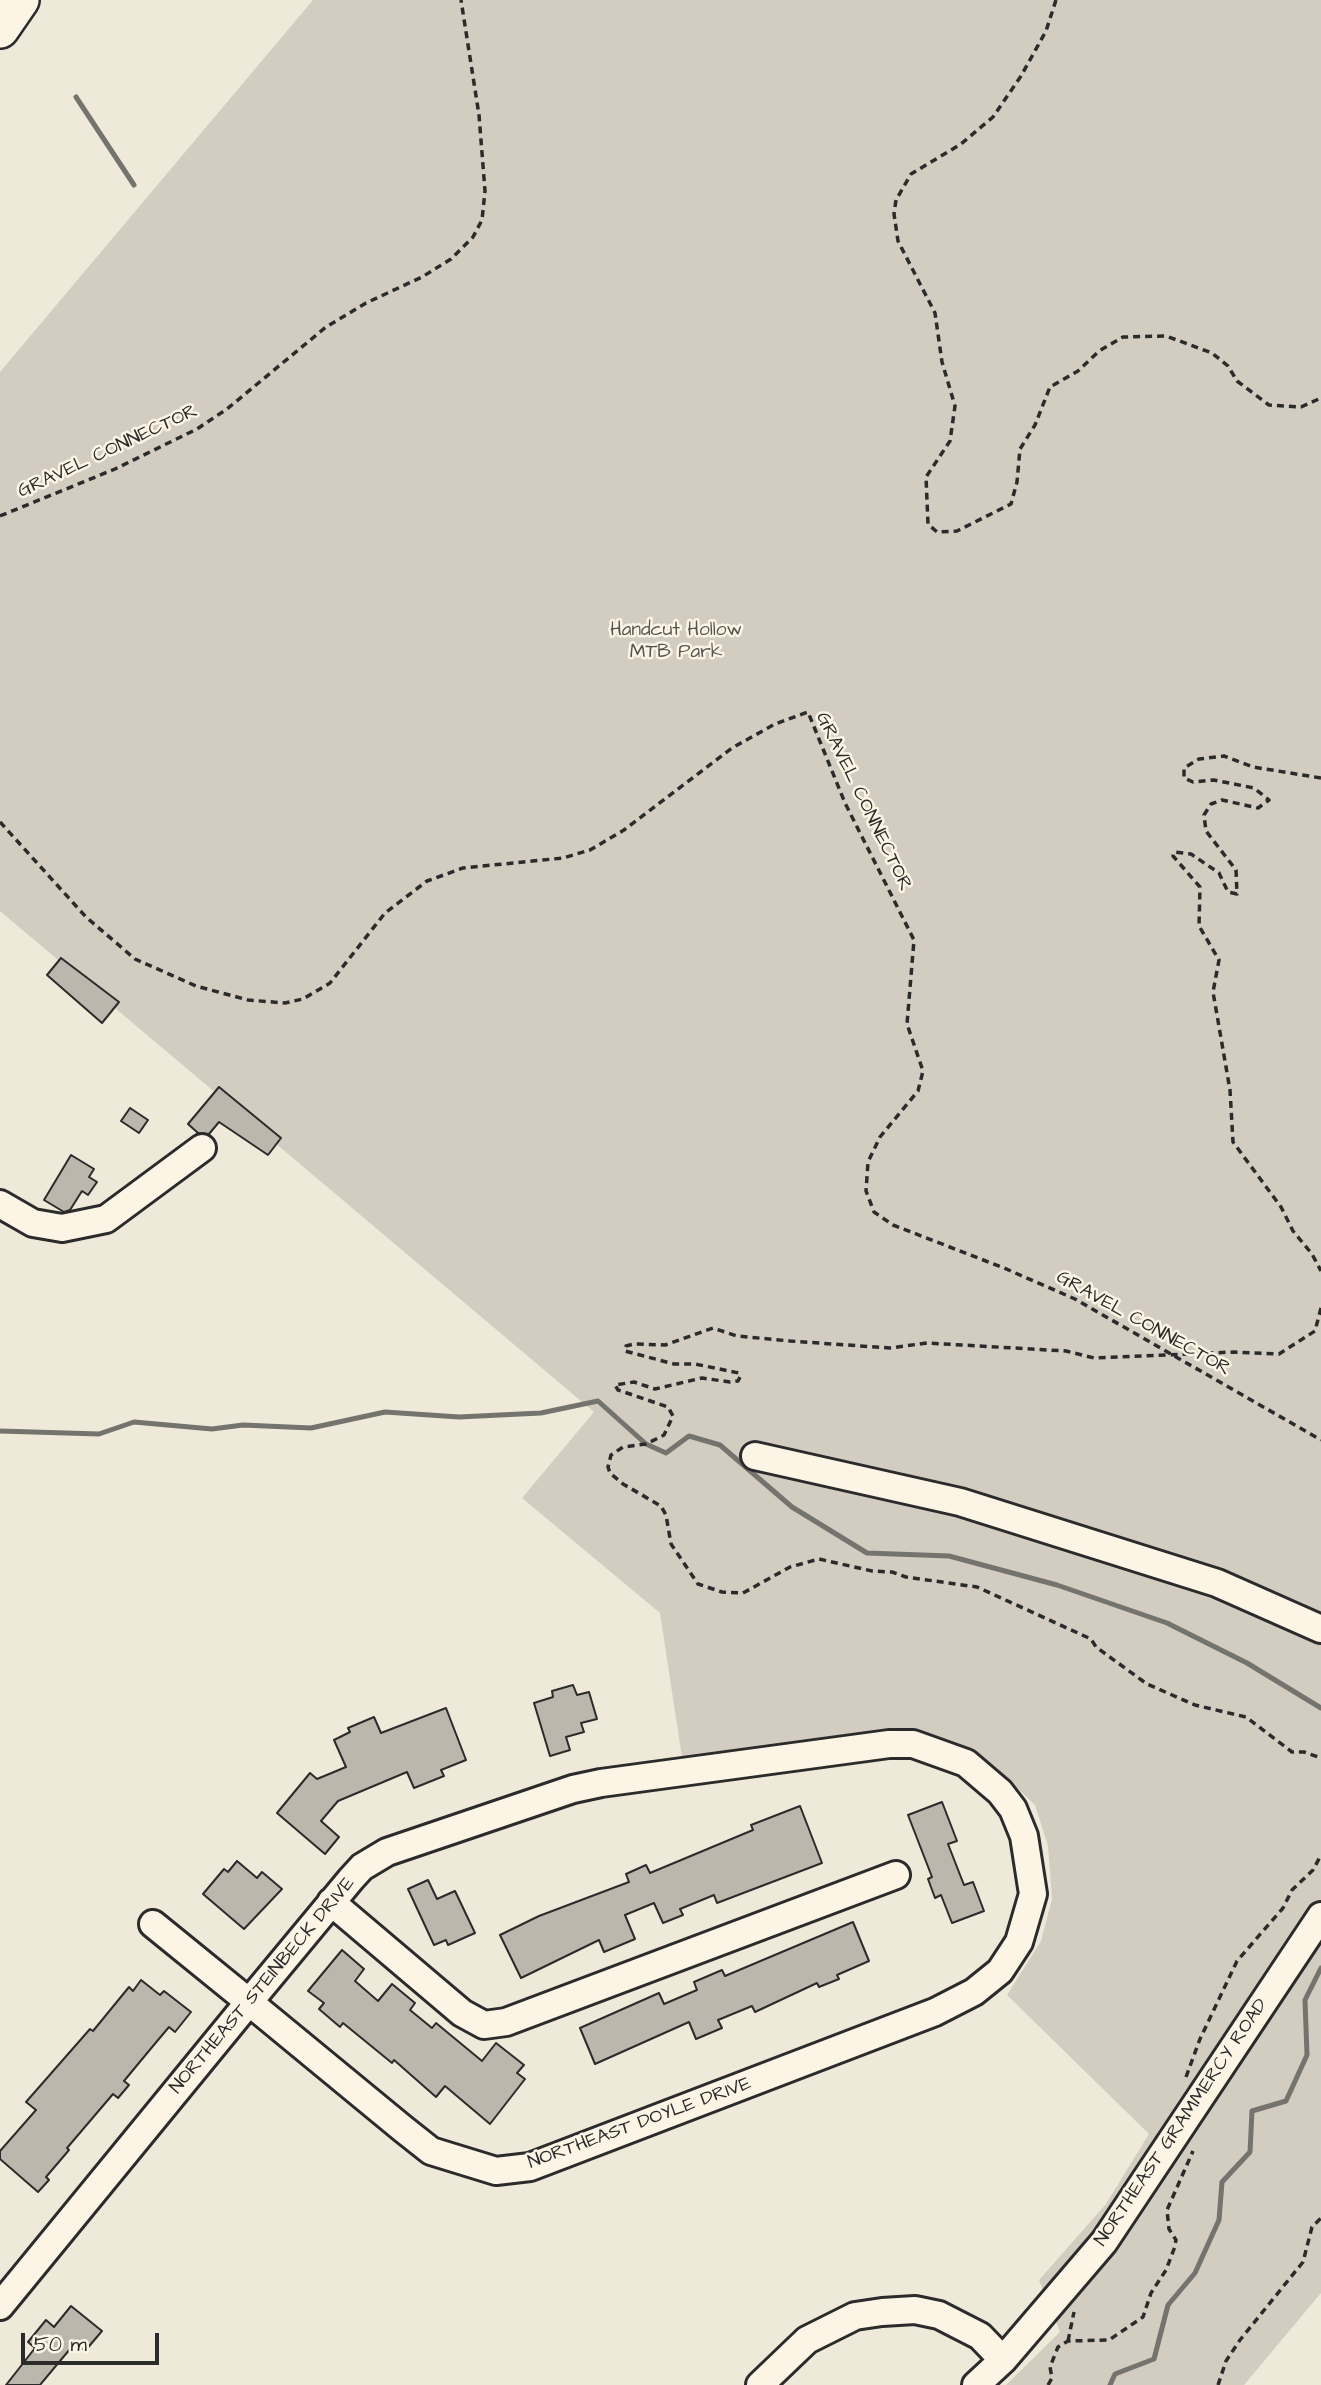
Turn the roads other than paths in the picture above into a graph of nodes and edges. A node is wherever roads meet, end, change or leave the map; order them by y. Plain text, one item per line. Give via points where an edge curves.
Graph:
1 (20, 0) edge
2 (0, 29) edge
3 (202, 1148) dead end
4 (0, 1204) edge
5 (755, 1456) dead end
6 (1321, 1629) edge
7 (1024, 1836) joint
8 (896, 1875) dead end
9 (331, 1902) junction
10 (1321, 1916) edge
11 (153, 1924) dead end
12 (249, 2002) junction
13 (0, 2306) edge
14 (1003, 2360) junction
15 (760, 2385) edge
16 (976, 2385) edge

1 - 2 highway
3 - 4 street via 106,1219 62,1228 33,1223
5 - 6 street via 960,1502 1217,1583
7 - 9 street, NORTHEAST STEINBECK DRIVE via 1000,1792 966,1763 913,1744 889,1744 573,1789 387,1852 362,1867
7 - 12 street, NORTHEAST DOYLE DRIVE via 1033,1894 1019,1942 1000,1971 974,1992 935,2012 530,2167 496,2171 431,2151
8 - 9 street via 506,2022 484,2025 462,2013
9 - 12 street, NORTHEAST STEINBECK DRIVE
10 - 14 street, NORTHEAST GRAMMERCY ROAD via 1104,2242
11 - 12 street, NORTHEAST DOYLE DRIVE
12 - 13 street, NORTHEAST STEINBECK DRIVE
14 - 15 street via 980,2336 939,2315 915,2310 882,2312 855,2316 818,2333
14 - 16 street, NORTHEAST GRAMMERCY ROAD

